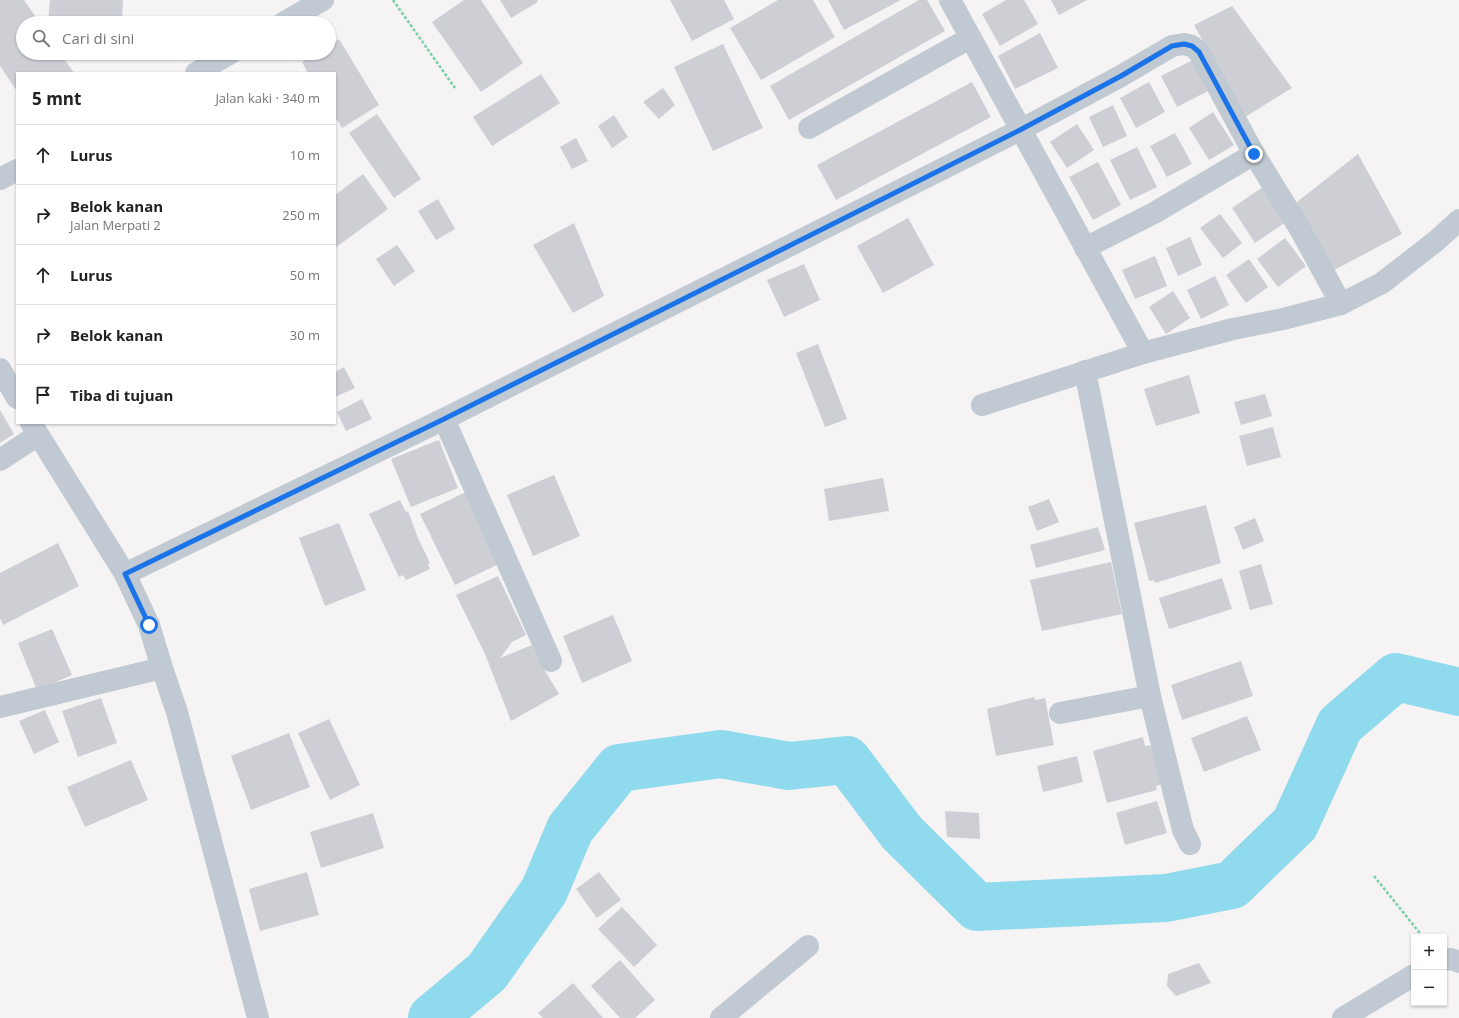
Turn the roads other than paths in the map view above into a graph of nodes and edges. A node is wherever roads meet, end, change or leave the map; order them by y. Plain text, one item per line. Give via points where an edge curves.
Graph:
1 (323, 0) edge
2 (950, 0) edge
3 (296, 16) edge
4 (970, 38) junction
5 (219, 60) edge
6 (198, 72) edge
7 (809, 128) dead end
8 (1020, 130) junction
9 (1254, 154) junction
10 (16, 171) edge
11 (0, 179) edge
12 (1459, 220) edge
13 (1085, 248) junction
14 (1341, 304) junction
15 (1143, 353) junction
16 (0, 369) edge
17 (1085, 371) junction
18 (16, 396) edge
19 (982, 405) dead end
20 (444, 419) junction
21 (35, 429) edge
22 (0, 460) edge
23 (125, 574) junction
24 (551, 661) dead end
25 (162, 668) junction
26 (1150, 696) junction
27 (0, 707) edge
28 (1060, 713) dead end
29 (1190, 844) dead end
30 (808, 946) dead end
31 (1447, 960) edge
32 (1459, 962) edge
33 (1411, 976) edge
34 (258, 1018) edge
35 (722, 1018) edge
36 (1343, 1018) edge

1 - 3 street
2 - 4 street
4 - 7 street
4 - 8 street
5 - 6 street
8 - 9 street via 1172,46 1184,44 1199,52
8 - 13 street
8 - 20 street
9 - 13 street via 1154,213
9 - 14 street via 1300,229
10 - 11 street
12 - 14 street via 1382,283
13 - 15 street
14 - 15 street
15 - 17 street
16 - 18 street
17 - 19 street
17 - 26 street
20 - 23 street
20 - 24 street
21 - 22 street
21 - 23 street
23 - 25 street via 149,625
25 - 27 street
25 - 34 street via 177,712
26 - 28 street
26 - 29 street via 1184,830
30 - 35 street
31 - 32 street
33 - 36 street

